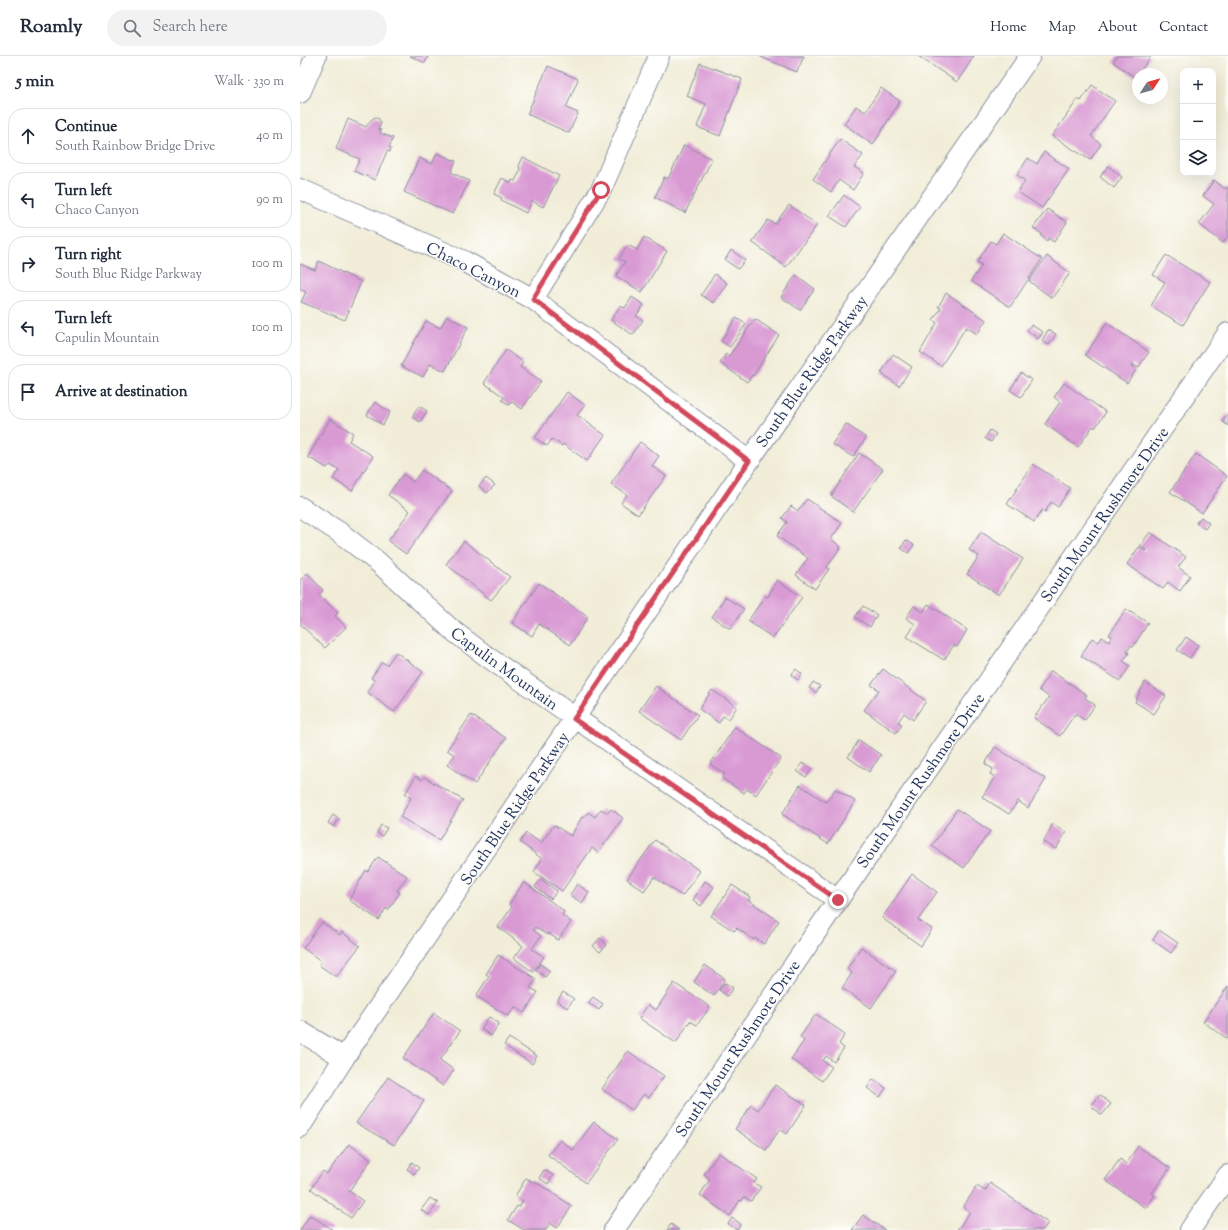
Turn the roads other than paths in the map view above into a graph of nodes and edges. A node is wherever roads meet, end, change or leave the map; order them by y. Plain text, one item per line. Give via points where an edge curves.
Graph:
1 (316, 56) edge
2 (659, 56) edge
3 (1030, 56) edge
4 (300, 93) edge
5 (300, 189) edge
6 (533, 299) junction
7 (1228, 333) edge
8 (749, 461) junction
9 (300, 507) edge
10 (574, 719) junction
11 (838, 900) junction
12 (300, 1031) edge
13 (344, 1058) junction
14 (300, 1127) edge
15 (1228, 1175) edge
16 (614, 1230) edge
17 (1190, 1230) edge

1 - 4 street
2 - 6 street via 601,190
3 - 8 street, South Blue Ridge Parkway
5 - 6 street, Chaco Canyon via 464,261
6 - 8 street, Chaco Canyon
7 - 11 street, South Mount Rushmore Drive
8 - 10 street, South Blue Ridge Parkway
9 - 10 street, Capulin Mountain via 345,536 379,563 452,630
10 - 11 street, Capulin Mountain
10 - 13 street, South Blue Ridge Parkway
11 - 16 street, South Mount Rushmore Drive
12 - 13 street
13 - 14 street, South Blue Ridge Parkway
15 - 17 street

